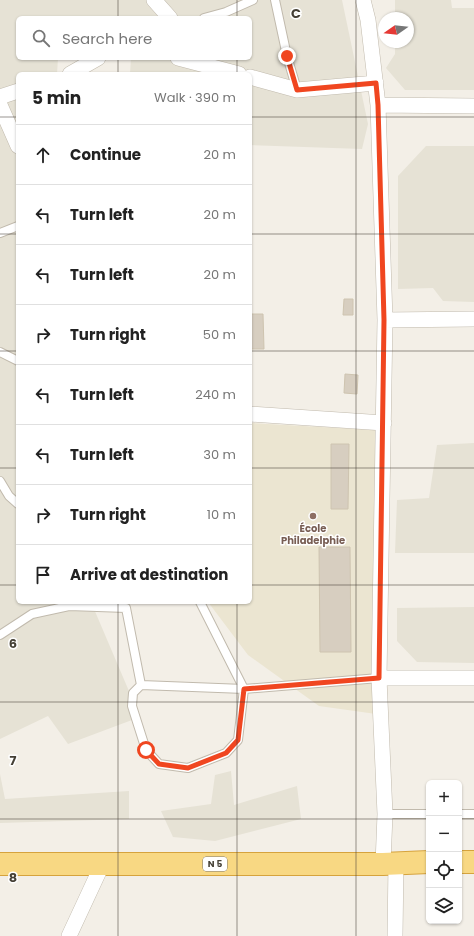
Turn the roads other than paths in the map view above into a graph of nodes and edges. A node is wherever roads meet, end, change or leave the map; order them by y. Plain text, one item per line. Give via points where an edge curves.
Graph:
1 (154, 0) edge
2 (253, 0) edge
3 (275, 0) edge
4 (363, 0) edge
5 (168, 16) edge
6 (211, 16) edge
7 (95, 60) edge
8 (192, 60) edge
9 (212, 63) edge
10 (74, 72) edge
11 (234, 72) edge
12 (252, 78) edge
13 (376, 83) junction
14 (297, 90) junction
15 (16, 92) edge
16 (0, 97) edge
17 (0, 105) edge
18 (378, 105) junction
19 (474, 106) edge
20 (16, 141) edge
21 (16, 227) edge
22 (0, 233) edge
23 (474, 319) edge
24 (384, 320) junction
25 (0, 352) edge
26 (16, 360) edge
27 (252, 414) edge
28 (384, 423) junction
29 (0, 481) edge
30 (16, 502) edge
31 (201, 604) edge
32 (0, 635) edge
33 (379, 678) junction
34 (474, 678) edge
35 (140, 685) junction
36 (244, 689) junction
37 (385, 814) junction
38 (426, 814) edge
39 (462, 814) edge
40 (474, 814) edge
41 (426, 862) edge
42 (462, 862) edge
43 (474, 862) edge
44 (390, 863) junction
45 (0, 864) edge
46 (102, 865) junction
47 (69, 936) edge
48 (395, 936) edge

1 - 5 street
2 - 6 lane
3 - 14 lane
4 - 13 street
7 - 10 street
8 - 9 street
9 - 11 street
12 - 14 street
13 - 14 street
13 - 18 street
15 - 16 street
17 - 20 street
18 - 19 street
18 - 24 street
21 - 22 lane
23 - 24 street
24 - 28 street
25 - 26 lane
27 - 28 street
28 - 33 street
29 - 30 lane
31 - 36 lane
32 - 35 lane via 32,614 69,606 126,608
33 - 34 street
33 - 36 lane
33 - 37 street
35 - 36 lane
35 - 36 lane via 133,693 132,706 146,750 159,764 188,768 226,753 238,740
37 - 38 lane
37 - 44 street
39 - 40 lane
41 - 44 highway, N 5
42 - 43 highway
44 - 46 highway, N 5
44 - 48 street
45 - 46 highway, N 5
46 - 47 street

